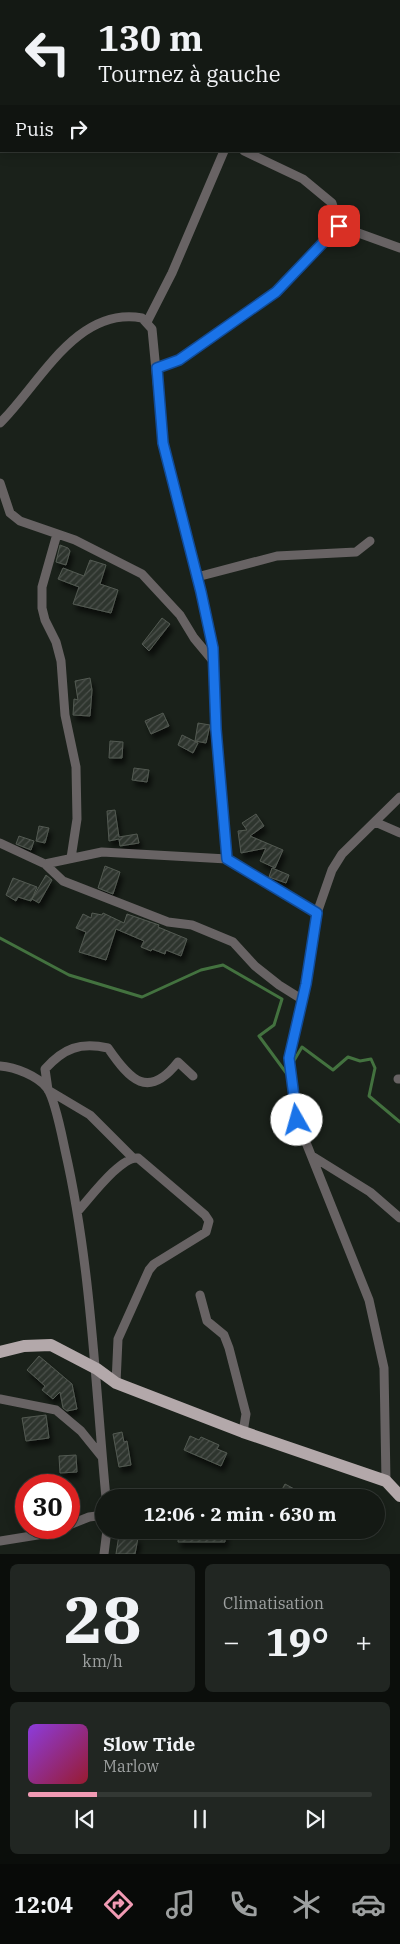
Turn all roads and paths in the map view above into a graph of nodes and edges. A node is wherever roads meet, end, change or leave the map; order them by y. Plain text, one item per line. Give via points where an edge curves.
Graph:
1 (224, 152) edge
2 (246, 152) edge
3 (339, 226) junction
4 (400, 248) edge
5 (147, 322) junction
6 (157, 368) junction
7 (0, 423) edge
8 (0, 482) edge
9 (57, 534) junction
10 (370, 542) dead end
11 (197, 577) junction
12 (214, 663) junction
13 (400, 797) edge
14 (375, 822) junction
15 (400, 833) edge
16 (0, 843) edge
17 (71, 858) junction
18 (227, 859) junction
19 (45, 864) junction
20 (317, 913) junction
21 (303, 1000) junction
22 (0, 1066) edge
23 (193, 1076) dead end
24 (48, 1090) junction
25 (312, 1156) junction
26 (133, 1158) junction
27 (78, 1211) junction
28 (400, 1218) edge
29 (200, 1295) dead end
30 (0, 1352) edge
31 (96, 1369) junction
32 (116, 1383) junction
33 (0, 1399) edge
34 (242, 1432) junction
35 (103, 1458) junction
36 (386, 1481) junction
37 (105, 1489) edge
38 (400, 1496) edge
39 (95, 1516) edge
40 (80, 1520) edge
41 (17, 1539) edge
42 (105, 1539) edge
43 (0, 1542) edge
44 (104, 1554) edge

1 - 5 street via 172,273
2 - 3 street via 303,179 332,203
3 - 4 street
3 - 6 street via 276,292 179,360
5 - 6 street via 154,336
5 - 7 street via 131,316 121,317 73,339 55,355
6 - 11 street via 163,443
8 - 9 street via 10,513 20,521
9 - 12 street via 142,574 180,615
9 - 17 street via 42,587 42,608 61,661 65,715 76,767 76,819
10 - 11 street via 356,552 277,556
11 - 12 street
12 - 18 street
13 - 14 street
14 - 15 street
14 - 20 street via 342,854 332,870
16 - 19 street
17 - 18 street via 102,852
17 - 19 street
18 - 20 street
19 - 21 street via 63,881 168,922 192,926 233,942 255,966
20 - 21 street
21 - 25 street via 289,1058 297,1120
22 - 24 street via 41,1081
23 - 24 street via 178,1062 167,1076 151,1083 138,1080 124,1072 108,1048 92,1044 59,1054 45,1068
24 - 26 street via 90,1115
24 - 27 street via 62,1134
25 - 28 street via 370,1192
25 - 36 street via 371,1310 384,1368
26 - 27 street via 105,1181
26 - 32 street via 138,1158 199,1210 208,1226 206,1232 149,1270 118,1339
27 - 31 street
29 - 34 street via 207,1320 224,1335 230,1348 246,1414
30 - 31 main road via 24,1346 51,1345
31 - 32 main road
31 - 35 street
32 - 34 main road
33 - 35 street via 56,1410 81,1431
34 - 36 main road
35 - 37 street
36 - 38 main road
39 - 40 street
41 - 43 street
42 - 44 street

